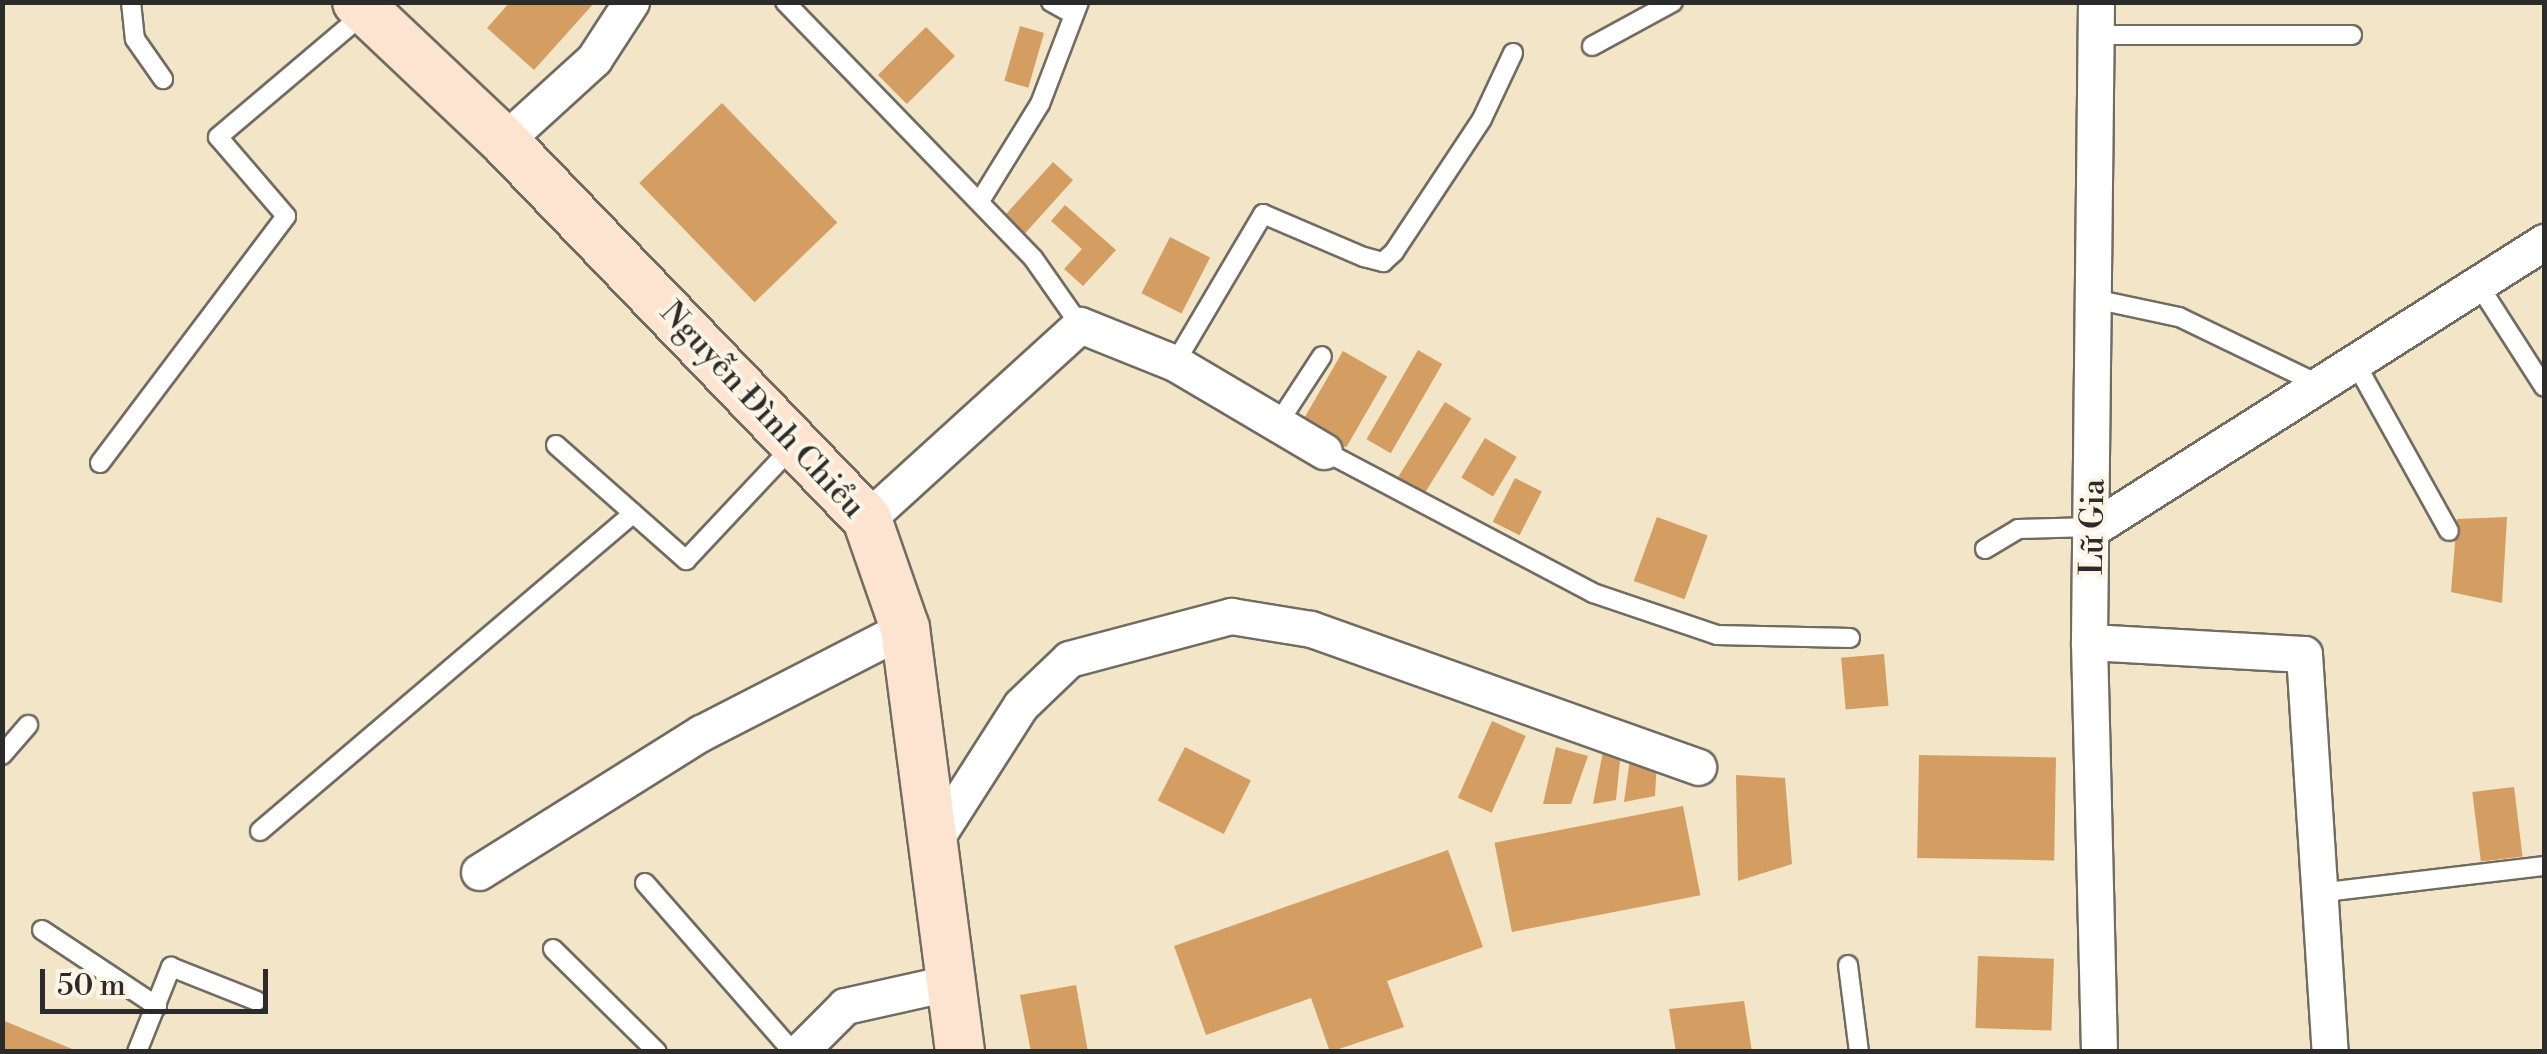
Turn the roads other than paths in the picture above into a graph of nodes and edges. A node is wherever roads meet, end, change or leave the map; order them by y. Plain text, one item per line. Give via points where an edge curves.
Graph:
1 (130, 2) edge
2 (630, 2) edge
3 (785, 2) edge
4 (1052, 2) edge
5 (1673, 2) edge
6 (362, 7) edge
7 (1076, 8) edge
8 (2096, 19) edge
9 (2352, 35) dead end
10 (1592, 46) dead end
11 (1513, 53) dead end
12 (163, 79) dead end
13 (504, 141) junction
14 (980, 201) junction
15 (2544, 242) edge
16 (2478, 284) junction
17 (2094, 299) junction
18 (1080, 325) junction
19 (1322, 356) dead end
20 (1174, 362) junction
21 (2356, 364) junction
22 (2320, 385) junction
23 (2544, 388) edge
24 (1277, 425) junction
25 (798, 441) junction
26 (556, 445) dead end
27 (1324, 451) joint
28 (100, 463) dead end
29 (633, 513) junction
30 (867, 518) junction
31 (2095, 527) junction
32 (2448, 531) dead end
33 (1985, 549) dead end
34 (905, 628) junction
35 (1850, 638) dead end
36 (2089, 642) junction
37 (28, 725) dead end
38 (2, 756) edge
39 (1698, 767) dead end
40 (260, 832) dead end
41 (932, 844) junction
42 (2544, 866) edge
43 (480, 872) dead end
44 (645, 883) dead end
45 (2316, 894) junction
46 (42, 930) dead end
47 (553, 949) dead end
48 (1848, 965) dead end
49 (948, 983) junction
50 (257, 1001) dead end
51 (156, 1006) junction
52 (137, 1052) edge
53 (657, 1052) edge
54 (796, 1052) edge
55 (960, 1052) edge
56 (1858, 1052) edge
57 (2099, 1052) edge
58 (2330, 1052) edge

1 - 12 lane via 135,39
2 - 13 street via 594,59
3 - 14 lane
4 - 7 lane
5 - 10 lane
6 - 13 main road, Nguyễn Đình Chiểu
6 - 28 lane via 218,137 286,216
7 - 14 lane via 1040,104
8 - 9 lane
8 - 17 street, Lữ Gia
11 - 20 lane via 1482,119 1394,252 1383,262 1364,258 1263,214
13 - 25 main road, Nguyễn Đình Chiểu
14 - 18 lane
15 - 16 street
16 - 21 street
16 - 23 lane
17 - 22 lane via 2179,317
17 - 31 street, Lữ Gia
18 - 20 street
18 - 30 street
19 - 24 lane
20 - 24 street
21 - 22 street
21 - 32 lane
22 - 31 street
24 - 27 street
25 - 29 lane via 686,560
25 - 30 main road, Nguyễn Đình Chiểu
26 - 29 lane
27 - 35 lane via 1593,593 1717,635
29 - 40 lane
30 - 34 main road, Nguyễn Đình Chiểu
31 - 33 lane via 2018,528
31 - 36 street, Lữ Gia
34 - 41 main road, Nguyễn Đình Chiểu
34 - 43 street via 700,732
36 - 45 street via 2304,654
36 - 57 street, Lữ Gia
37 - 38 lane
39 - 41 street via 1327,634 1231,616 1069,659 1021,705
41 - 49 main road, Nguyễn Đình Chiểu
42 - 45 lane
44 - 54 lane
45 - 58 street
46 - 51 lane
47 - 53 lane
48 - 56 lane
49 - 54 street via 845,1006
49 - 55 main road, Nguyễn Đình Chiểu
50 - 51 lane via 172,967
51 - 52 lane

